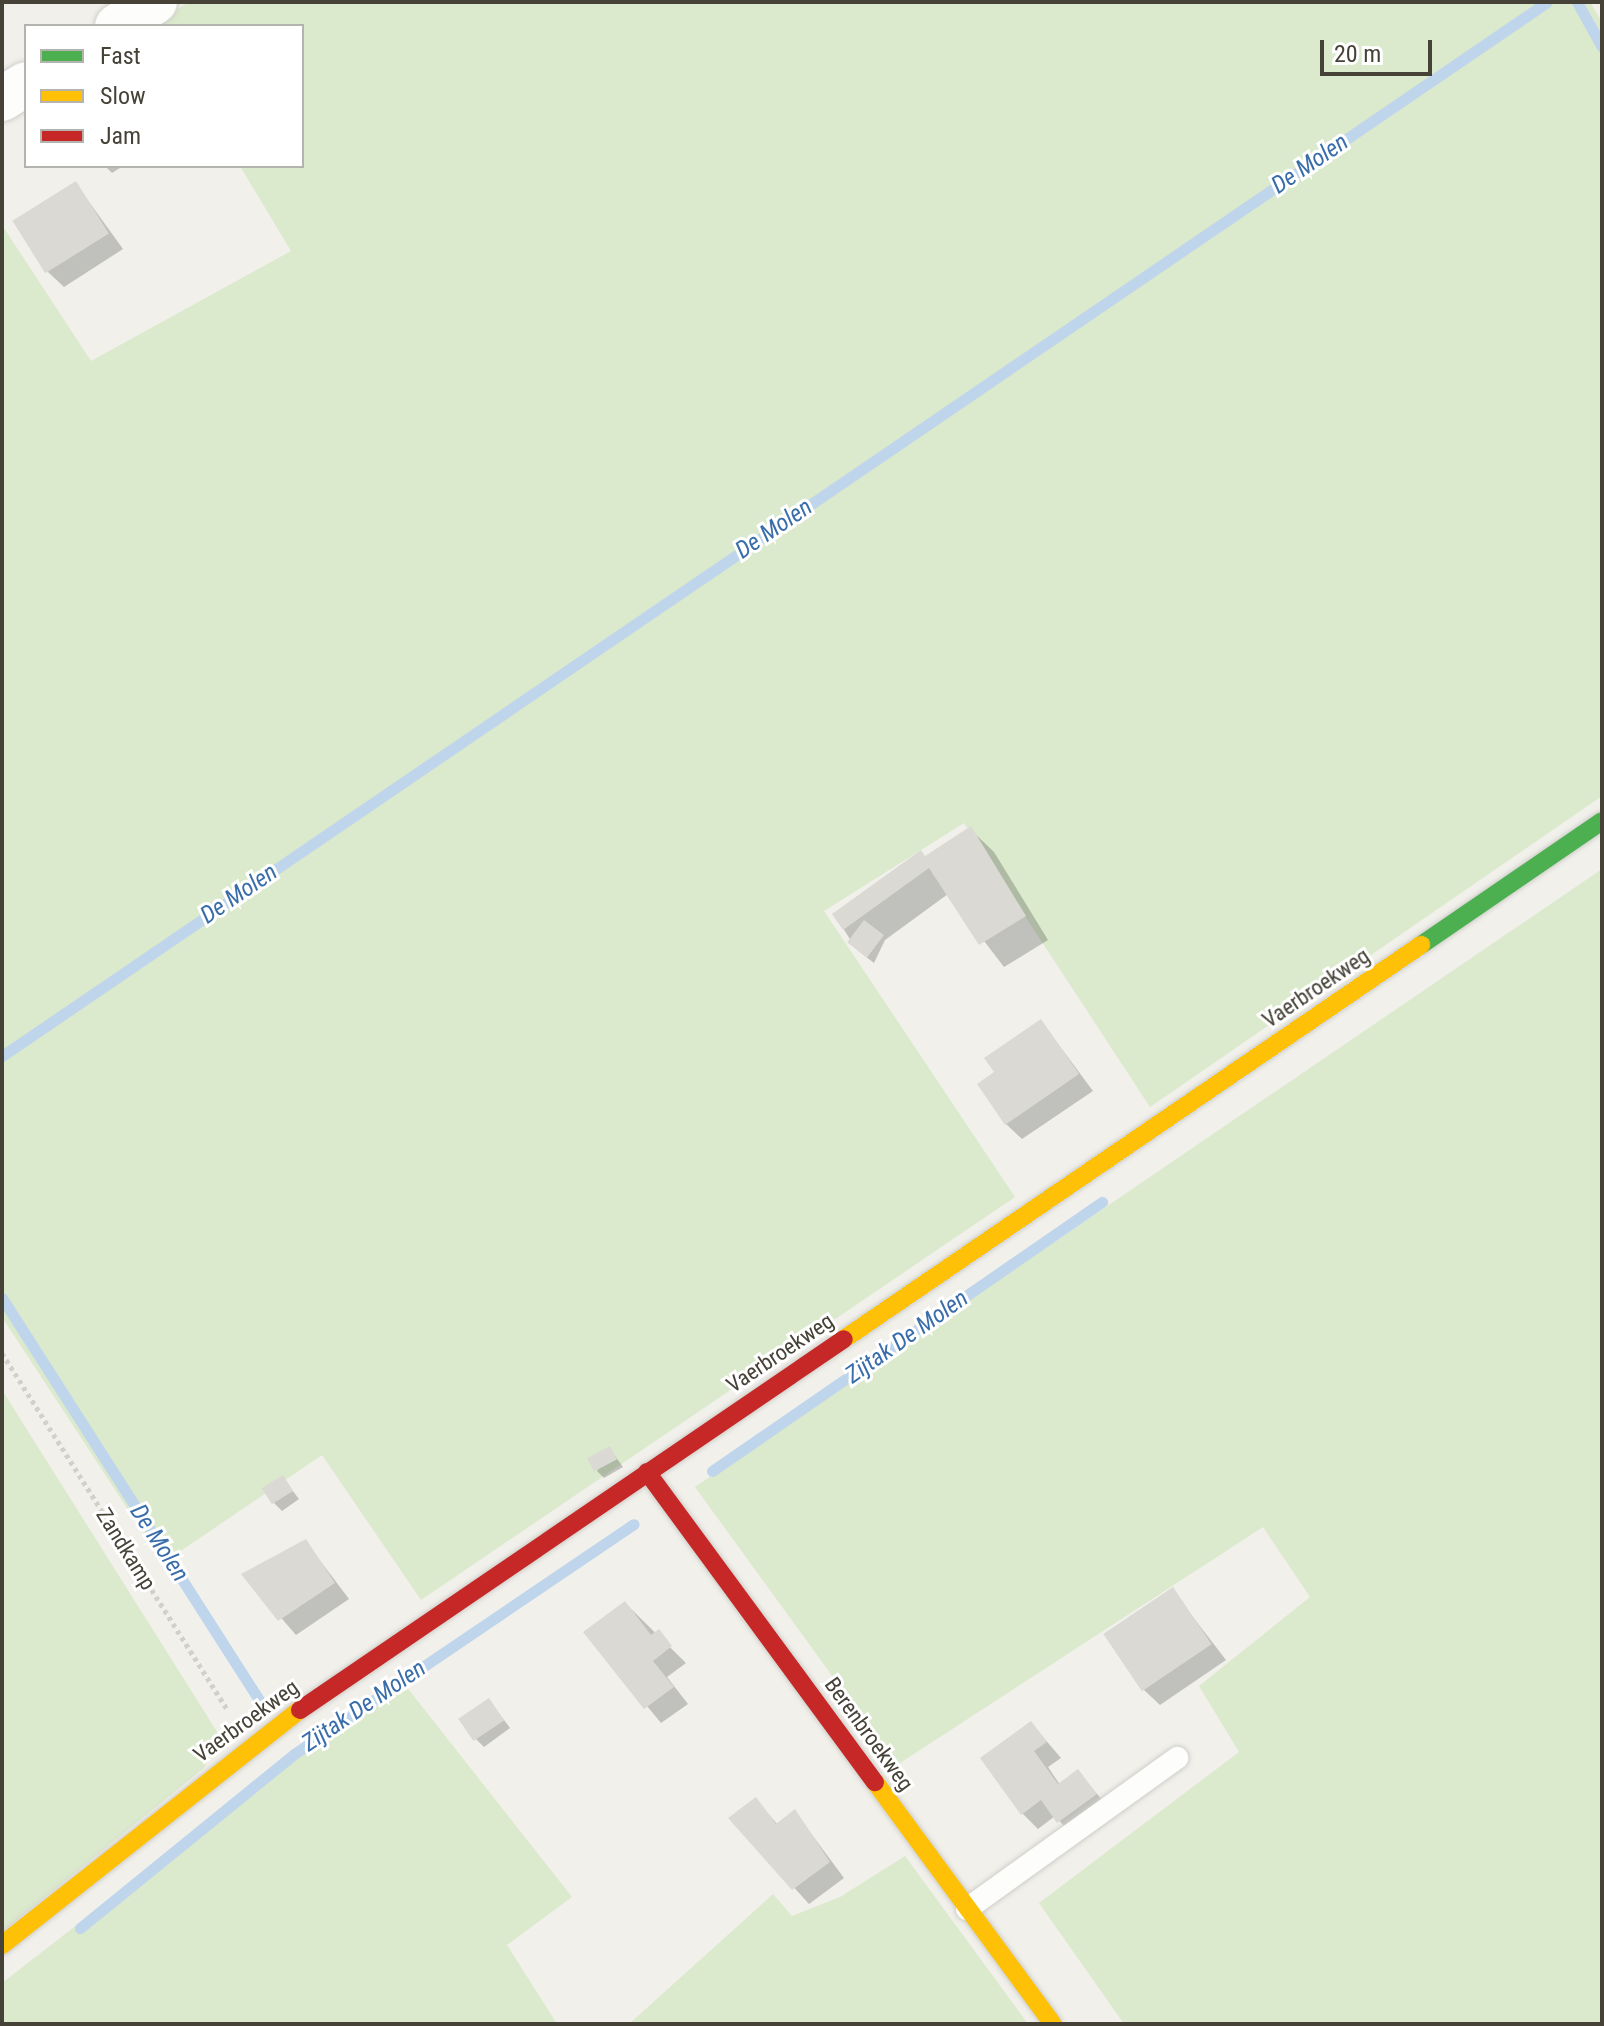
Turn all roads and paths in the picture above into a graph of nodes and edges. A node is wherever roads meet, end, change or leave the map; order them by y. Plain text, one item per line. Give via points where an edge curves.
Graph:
1 (155, 2) edge
2 (120, 24) edge
3 (24, 85) edge
4 (2, 99) edge
5 (1602, 821) edge
6 (2, 1353) edge
7 (647, 1472) junction
8 (250, 1744) junction
9 (1177, 1758) dead end
10 (967, 1909) junction
11 (2, 1945) edge
12 (1053, 2024) edge

1 - 2 street
3 - 4 street
5 - 7 street, Vaerbroekweg
6 - 8 path, Zandkamp
7 - 8 street, Vaerbroekweg
7 - 10 street, Berenbroekweg
8 - 11 street, Vaerbroekweg
9 - 10 lane
10 - 12 street, Berenbroekweg

